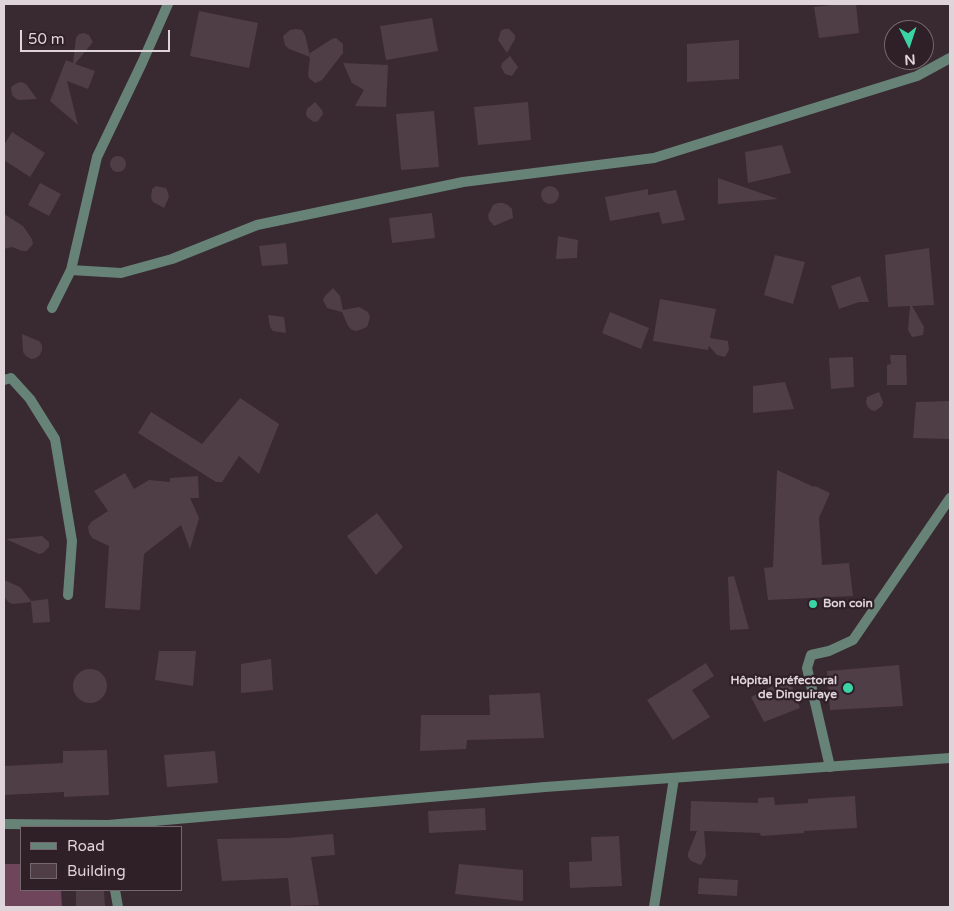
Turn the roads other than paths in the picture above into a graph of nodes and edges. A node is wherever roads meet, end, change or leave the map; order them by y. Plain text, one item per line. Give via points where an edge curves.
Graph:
1 (168, 4) edge
2 (950, 58) edge
3 (71, 270) junction
4 (52, 308) dead end
5 (4, 380) edge
6 (950, 498) edge
7 (68, 595) dead end
8 (950, 758) edge
9 (830, 767) junction
10 (674, 778) junction
11 (4, 824) edge
12 (108, 826) edge
13 (116, 891) edge
14 (118, 907) edge
15 (654, 907) edge

1 - 3 street via 97,157
2 - 3 street via 917,76 654,158 463,182 257,225 172,259 121,273
3 - 4 street
5 - 7 street via 11,378 30,399 55,438 72,541
6 - 9 street via 853,640 811,655 807,668
8 - 9 street
9 - 10 street
10 - 12 street
10 - 15 street
11 - 12 street
13 - 14 street

